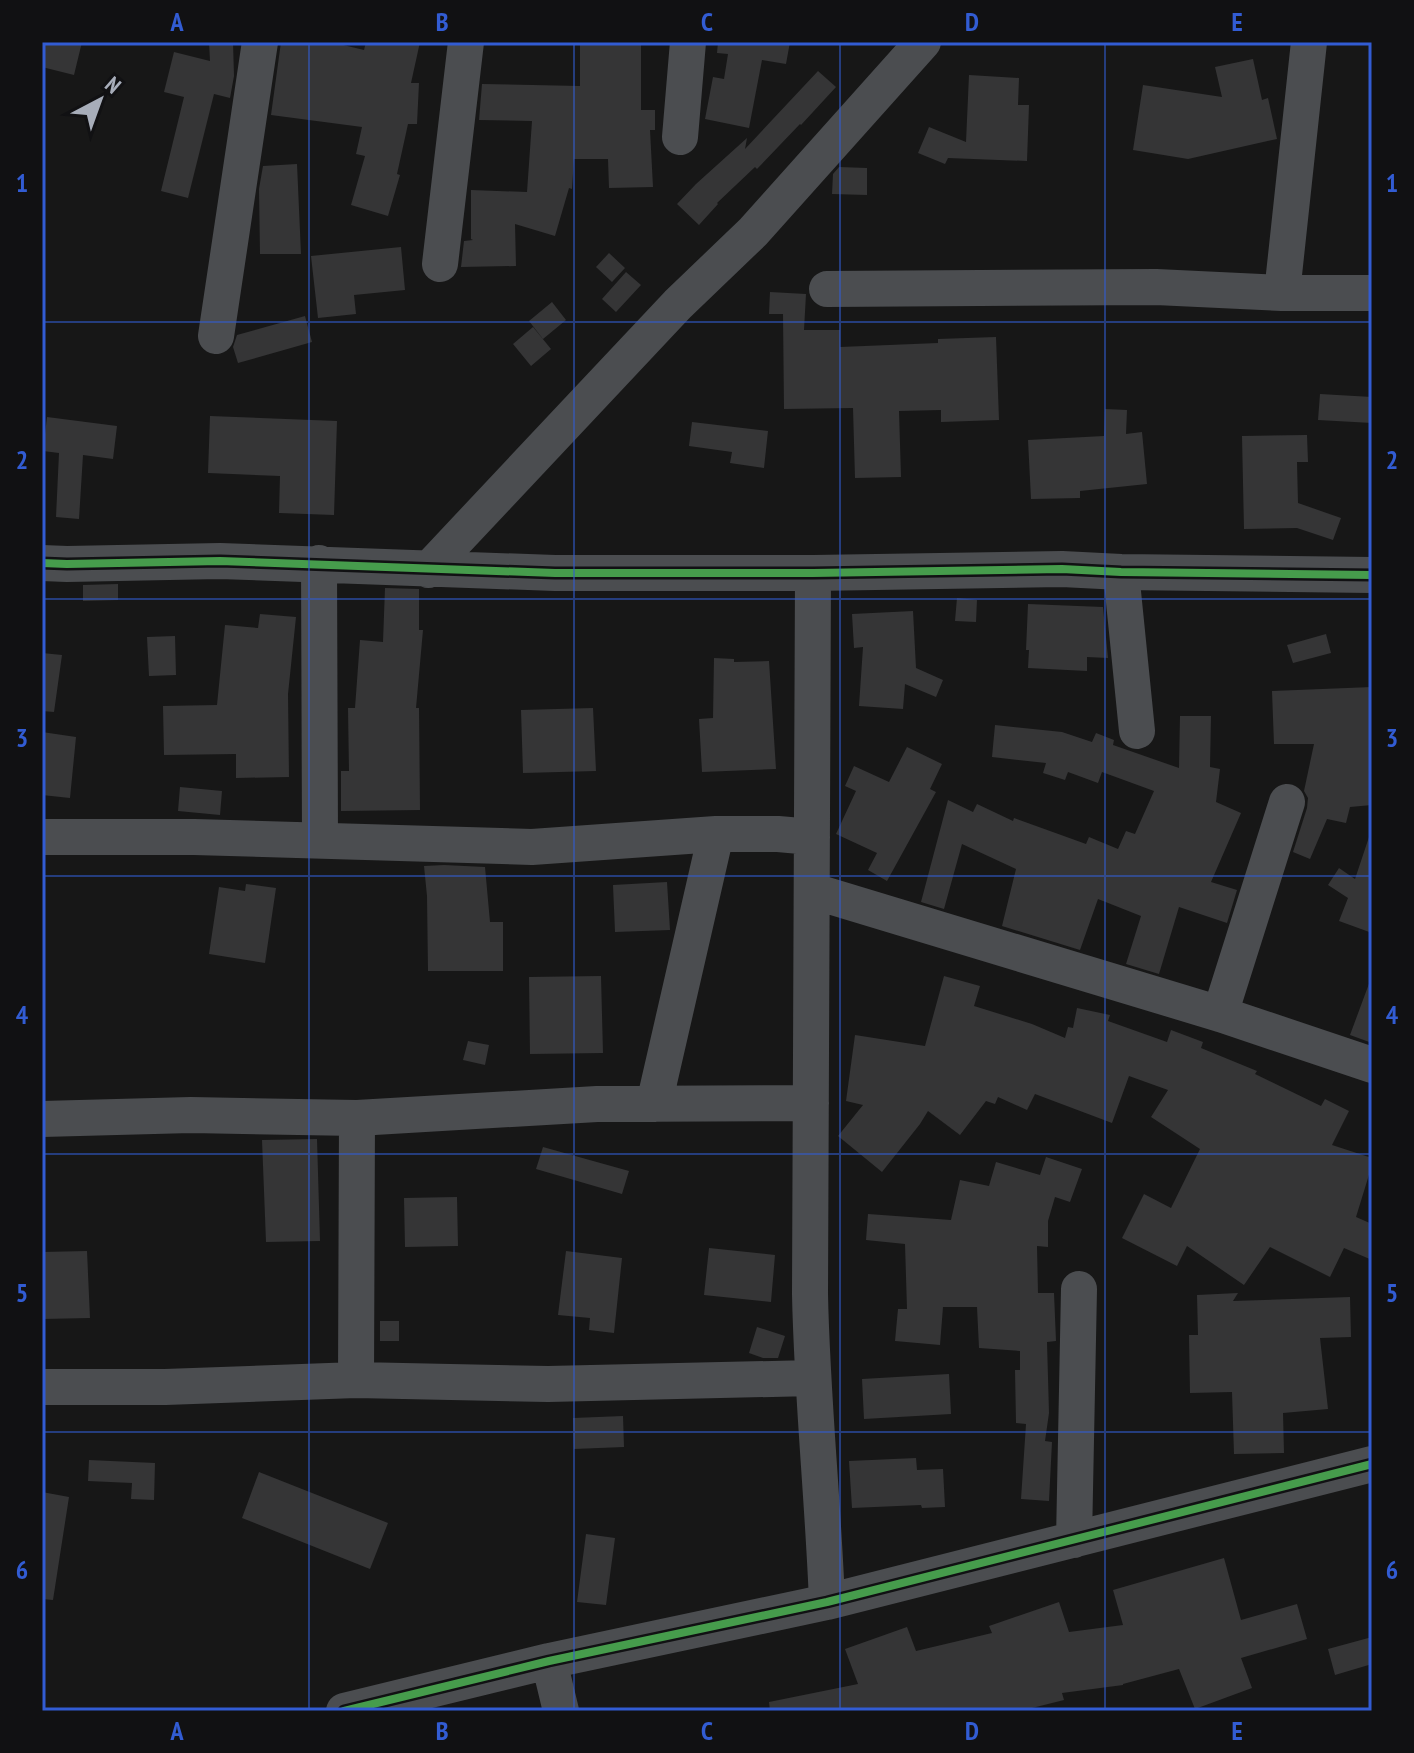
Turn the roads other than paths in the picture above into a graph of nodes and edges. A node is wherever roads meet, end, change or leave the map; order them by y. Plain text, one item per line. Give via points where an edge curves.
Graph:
1 (260, 42) edge
2 (466, 42) edge
3 (688, 42) edge
4 (923, 42) edge
5 (1309, 42) edge
6 (680, 137) dead end
7 (440, 264) dead end
8 (827, 289) dead end
9 (1282, 293) junction
10 (1372, 293) edge
11 (216, 336) dead end
12 (42, 563) edge
13 (319, 563) junction
14 (428, 570) junction
15 (1121, 572) junction
16 (813, 573) junction
17 (1372, 575) edge
18 (1137, 731) dead end
19 (1287, 802) dead end
20 (716, 834) junction
21 (42, 837) edge
22 (812, 837) junction
23 (320, 840) junction
24 (813, 891) junction
25 (1220, 1014) junction
26 (1372, 1065) edge
27 (811, 1103) junction
28 (654, 1104) junction
29 (357, 1118) junction
30 (42, 1119) edge
31 (1079, 1289) dead end
32 (812, 1378) junction
33 (356, 1380) junction
34 (42, 1387) edge
35 (1372, 1464) edge
36 (1074, 1540) junction
37 (827, 1602) junction
38 (549, 1661) junction
39 (344, 1711) edge
40 (561, 1711) edge

1 - 11 street
2 - 7 street
3 - 6 street
4 - 14 street via 753,232 678,304
5 - 9 street
8 - 9 street via 1156,287
9 - 10 street
12 - 13 street
13 - 14 street
13 - 23 street
14 - 16 street
15 - 16 street
15 - 17 street
15 - 18 street
16 - 22 street
19 - 25 street
20 - 22 street
20 - 23 street via 532,847
20 - 28 street
21 - 23 street
22 - 24 street
24 - 25 street
24 - 27 street
25 - 26 street
27 - 28 street
27 - 32 street
28 - 29 street
29 - 30 street
29 - 33 street
31 - 36 street
32 - 33 street via 548,1384
32 - 37 street
33 - 34 street
35 - 36 street
36 - 37 street
37 - 38 street
38 - 39 street
38 - 40 street

